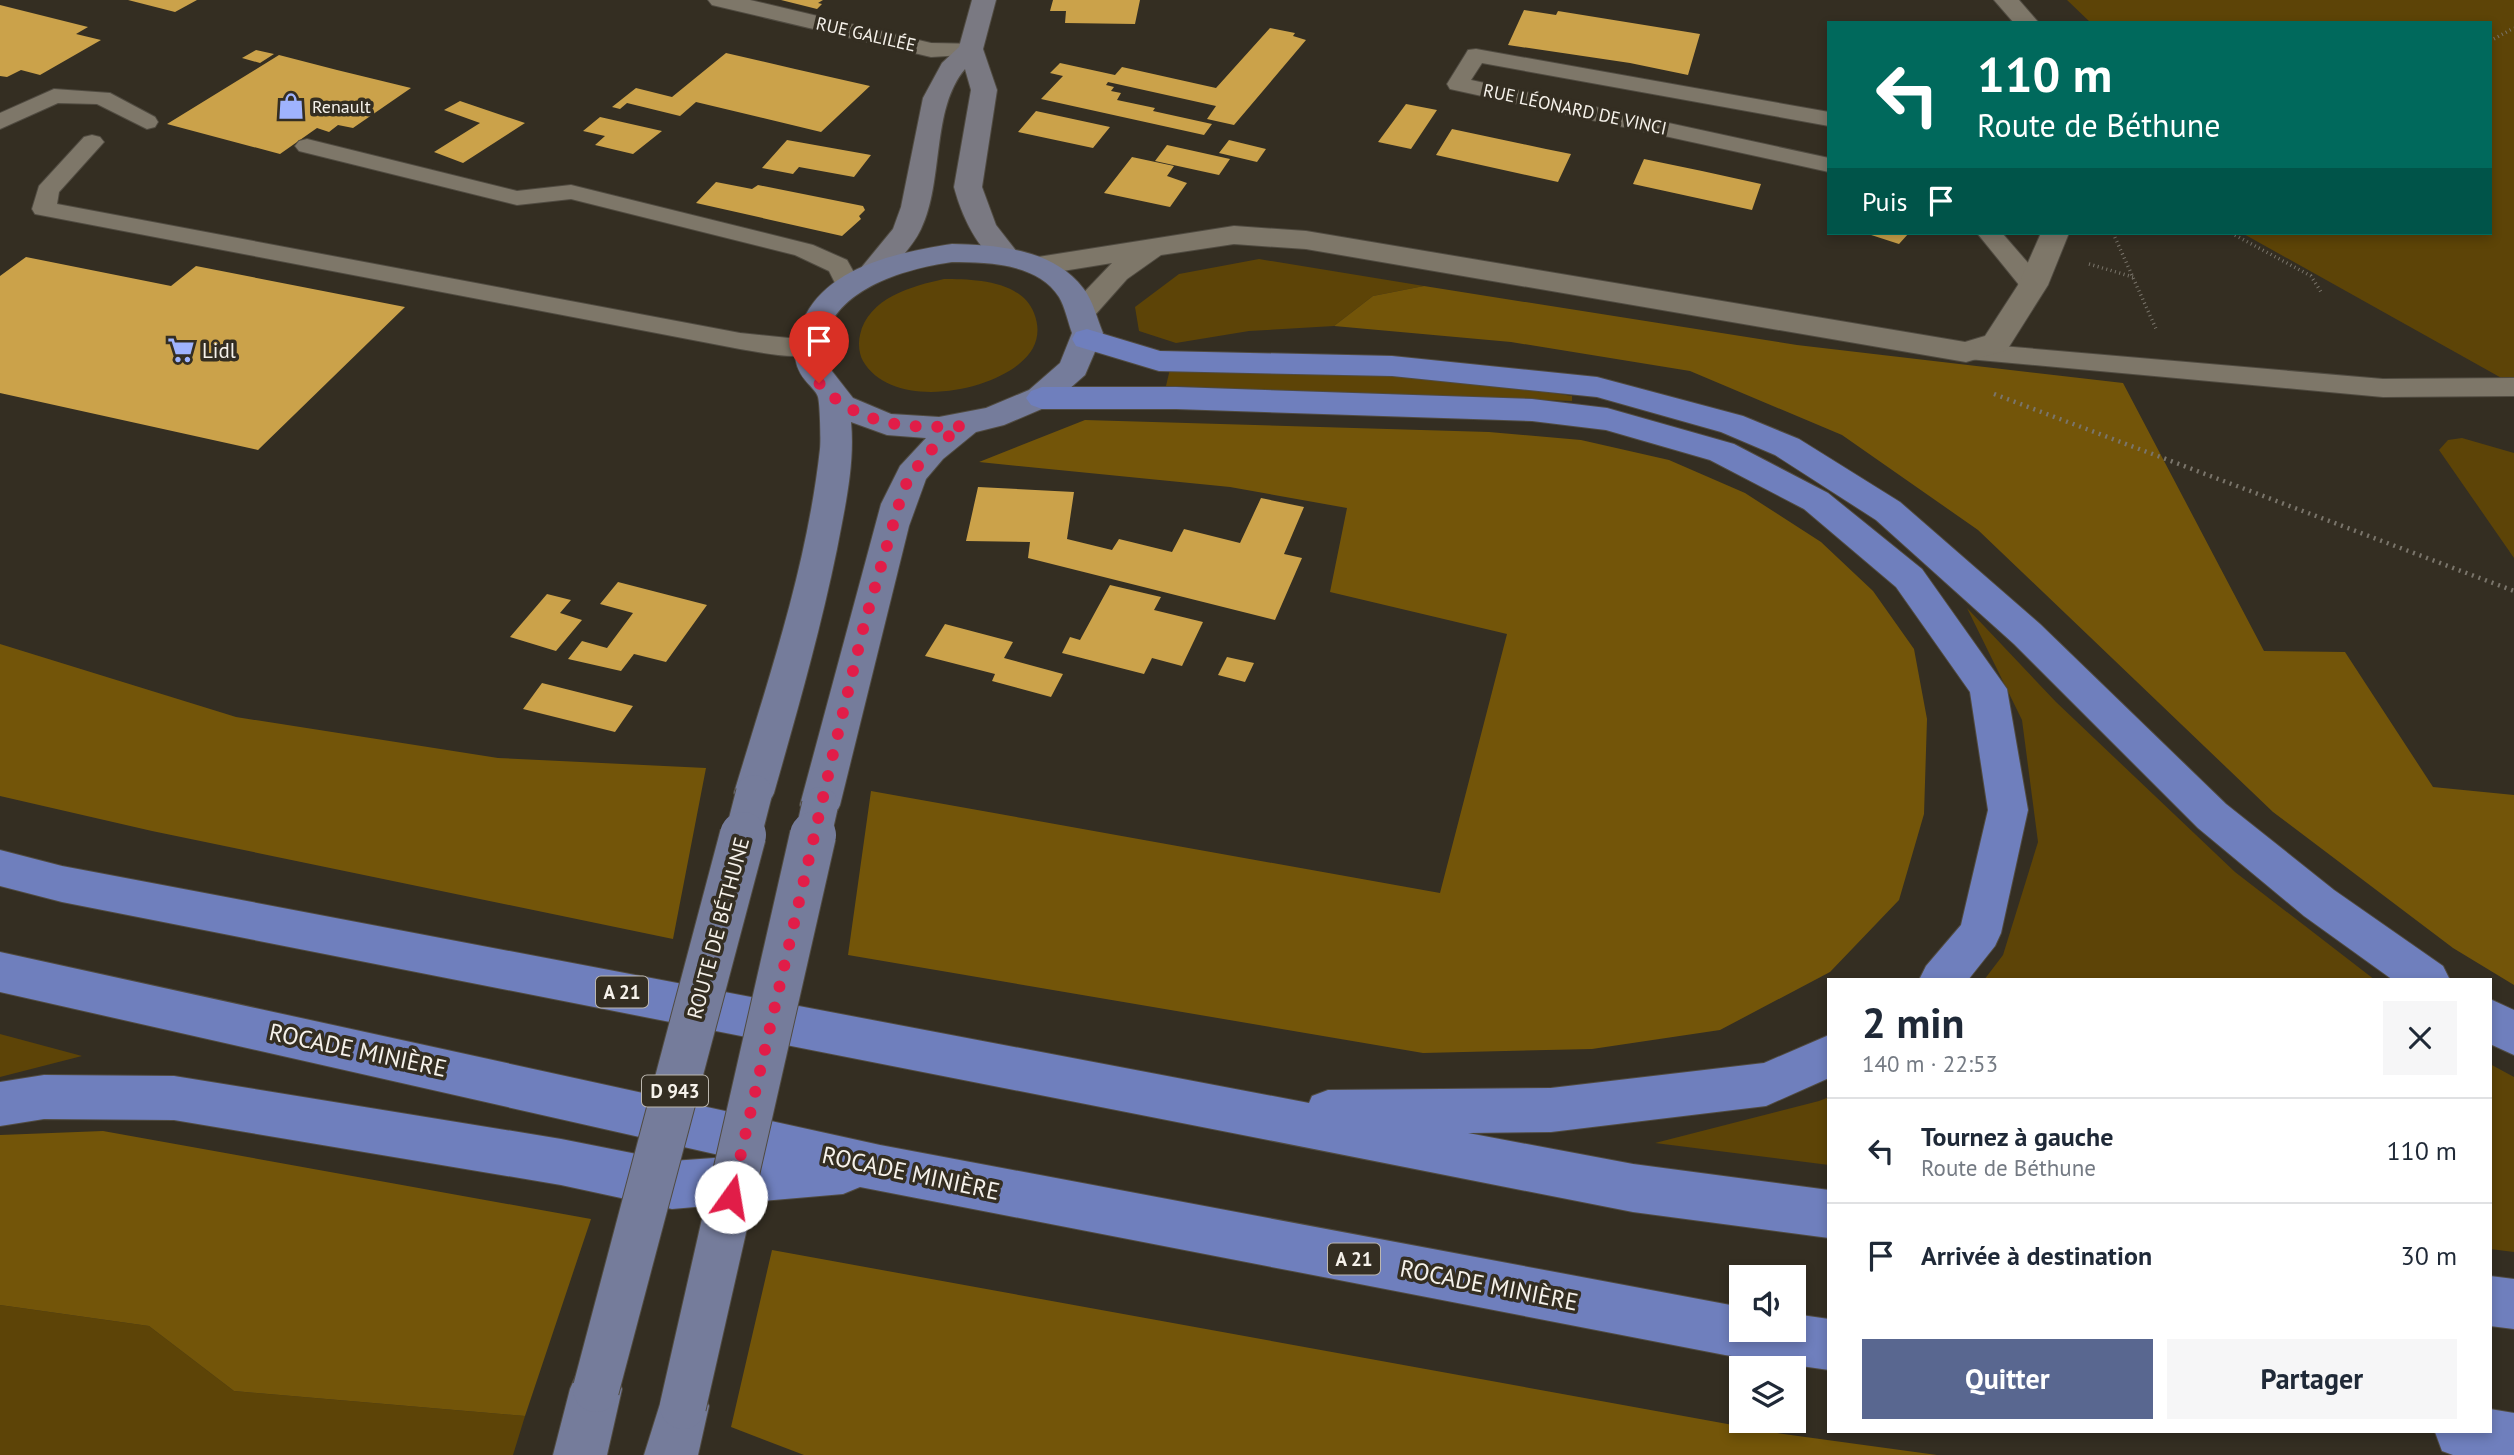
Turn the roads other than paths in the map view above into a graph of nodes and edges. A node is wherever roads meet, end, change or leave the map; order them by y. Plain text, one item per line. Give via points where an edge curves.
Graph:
1 (720, 0) edge
2 (984, 0) edge
3 (2006, 0) edge
4 (2025, 21) edge
5 (971, 48) junction
6 (1827, 119) edge
7 (0, 122) edge
8 (147, 122) dead end
9 (92, 142) dead end
10 (307, 146) dead end
11 (1827, 165) edge
12 (1991, 235) edge
13 (2054, 235) edge
14 (1153, 249) junction
15 (1007, 257) junction
16 (1038, 266) junction
17 (860, 280) junction
18 (2033, 285) junction
19 (1086, 324) junction
20 (809, 347) junction
21 (1966, 352) junction
22 (2514, 387) edge
23 (833, 398) junction
24 (1042, 398) junction
25 (963, 426) junction
26 (0, 868) edge
27 (0, 972) edge
28 (1943, 978) edge
29 (2425, 978) edge
30 (2492, 1020) edge
31 (2514, 1034) edge
32 (1827, 1057) edge
33 (0, 1104) edge
34 (1246, 1113) junction
35 (880, 1168) junction
36 (1827, 1214) edge
37 (2492, 1301) edge
38 (2514, 1304) edge
39 (1827, 1345) edge
40 (2469, 1433) edge
41 (2514, 1439) edge
42 (580, 1455) edge
43 (671, 1455) edge

1 - 5 street, RUE GALILÉE via 931,50
2 - 5 main road
3 - 4 street
5 - 15 main road via 984,90 968,187 984,232
5 - 17 main road via 951,68 936,98 907,229
6 - 11 lane, RUE LÉONARD DE VINCI via 1476,55 1458,84
7 - 8 lane via 54,96 102,97
9 - 20 lane via 47,191 44,209 740,341
10 - 17 lane via 517,198 571,192 804,250 839,264
12 - 18 lane
13 - 18 street
14 - 16 street
14 - 19 street via 1117,273
14 - 21 street via 1234,235 1306,240
15 - 16 main road
15 - 17 main road via 953,253 896,264
16 - 19 main road via 1064,282
17 - 20 main road via 829,305 815,325
18 - 21 street via 1996,343
19 - 24 main road via 1073,370
19 - 29 highway via 1159,361 1392,366 1597,387 1731,424 1787,447 1888,511 2027,634 2212,816 2319,903
20 - 23 main road via 819,383
21 - 22 lane via 2382,388
23 - 25 main road via 857,414 889,424
23 - 42 main road, ROUTE DE BÉTHUNE / D 943, bridge via 837,446 804,622 754,793
24 - 25 main road via 1005,416
24 - 28 highway via 1532,410 1607,419 1722,452 1816,501 1909,578 1987,689 2008,810 1980,933
25 - 43 main road, bridge via 934,447 907,482 864,625
26 - 34 highway, A 21 via 62,884
27 - 35 highway, ROCADE MINIÈRE / A 21
30 - 31 highway
32 - 34 highway via 1766,1084 1550,1110
33 - 35 highway via 44,1097 174,1098 561,1162 672,1185
34 - 36 highway, A 21 via 1633,1188
35 - 39 highway, ROCADE MINIÈRE / A 21 via 1725,1330
37 - 38 highway
40 - 41 highway

